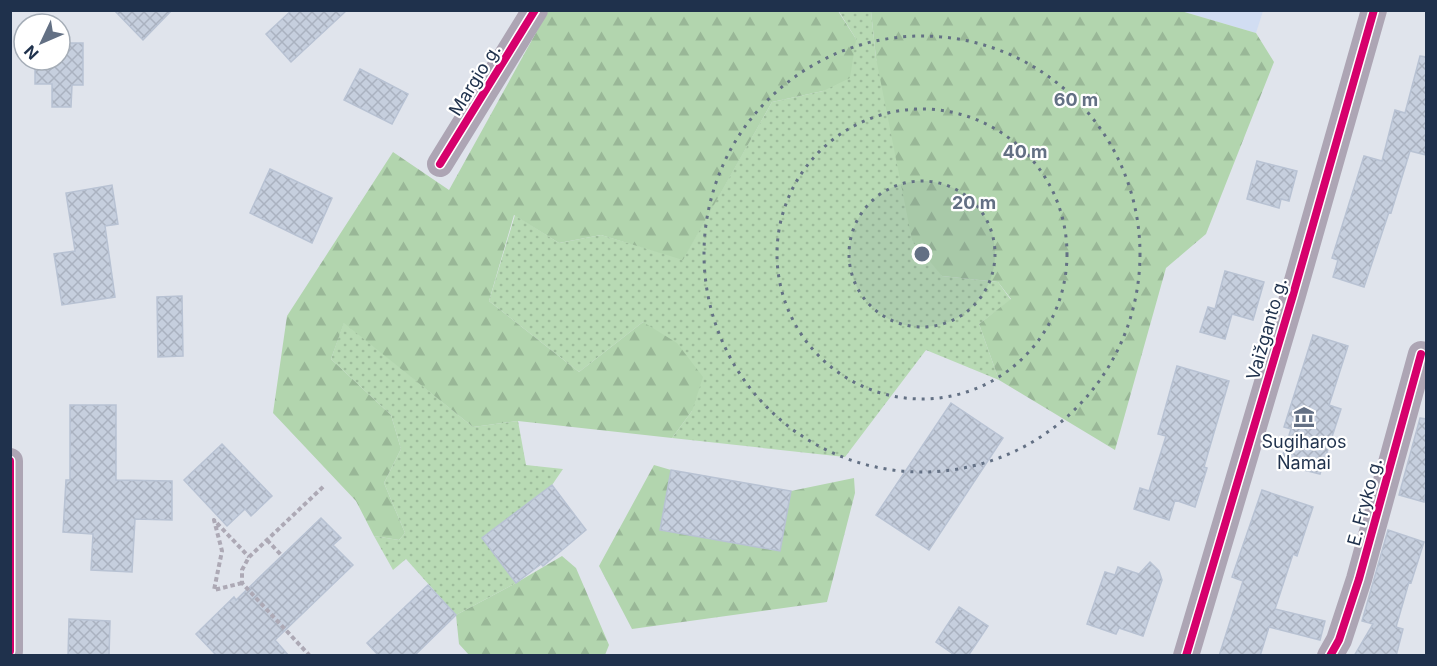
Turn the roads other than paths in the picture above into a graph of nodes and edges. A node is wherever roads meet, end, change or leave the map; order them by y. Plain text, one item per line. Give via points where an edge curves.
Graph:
1 (535, 10) edge
2 (1374, 10) edge
3 (440, 164) dead end
4 (1421, 354) dead end
5 (10, 461) edge
6 (10, 651) edge
7 (1186, 656) edge
8 (1330, 656) edge

1 - 3 street, Margio g.
2 - 7 street, Vaižganto g.
4 - 8 street, E. Fryko g. via 1359,579
5 - 6 street

